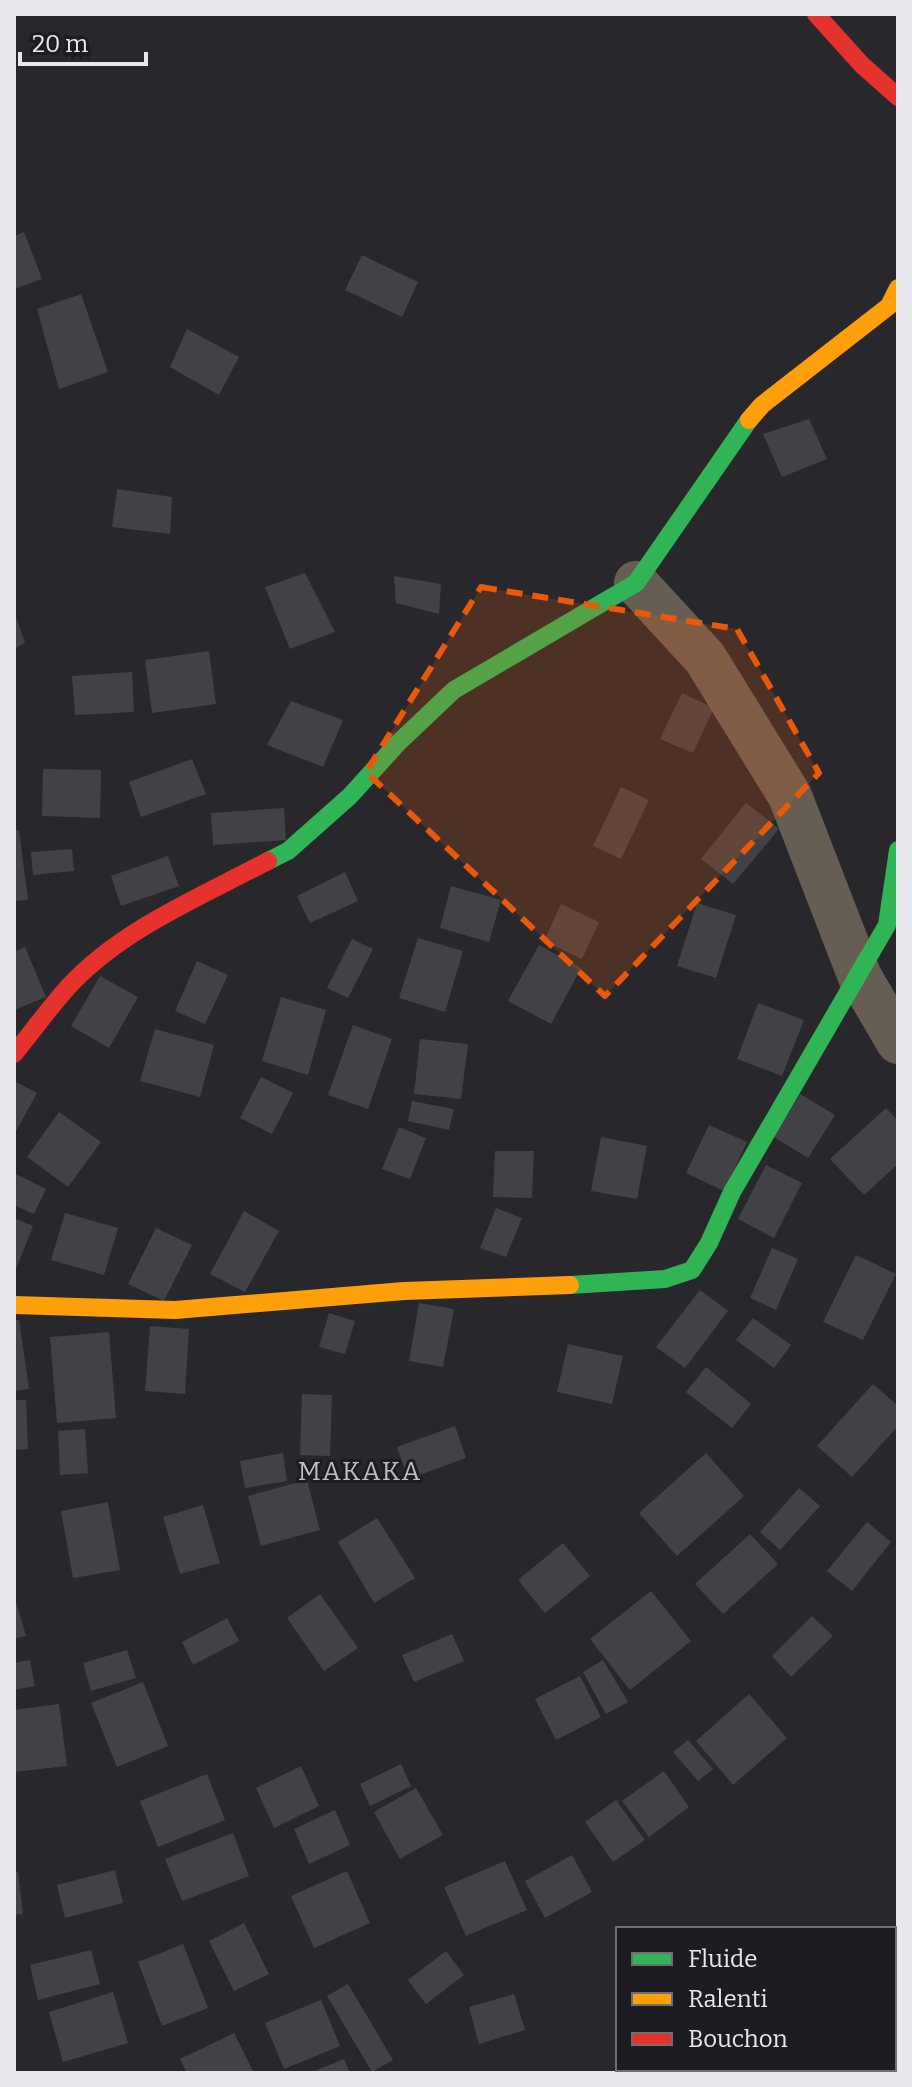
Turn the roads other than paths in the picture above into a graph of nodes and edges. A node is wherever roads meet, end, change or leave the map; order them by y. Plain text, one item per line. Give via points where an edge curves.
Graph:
1 (816, 14) edge
2 (898, 97) edge
3 (898, 288) edge
4 (636, 583) junction
5 (898, 850) edge
6 (860, 977) junction
7 (898, 1042) edge
8 (14, 1054) edge
9 (14, 1305) edge

1 - 2 street
3 - 4 street via 889,306 762,405
4 - 6 street via 705,658 790,796
4 - 8 street via 454,690 288,851 163,916 108,952 70,985
5 - 6 street via 887,925
6 - 7 street
6 - 9 street via 732,1192 692,1270 665,1279 404,1291 175,1310

